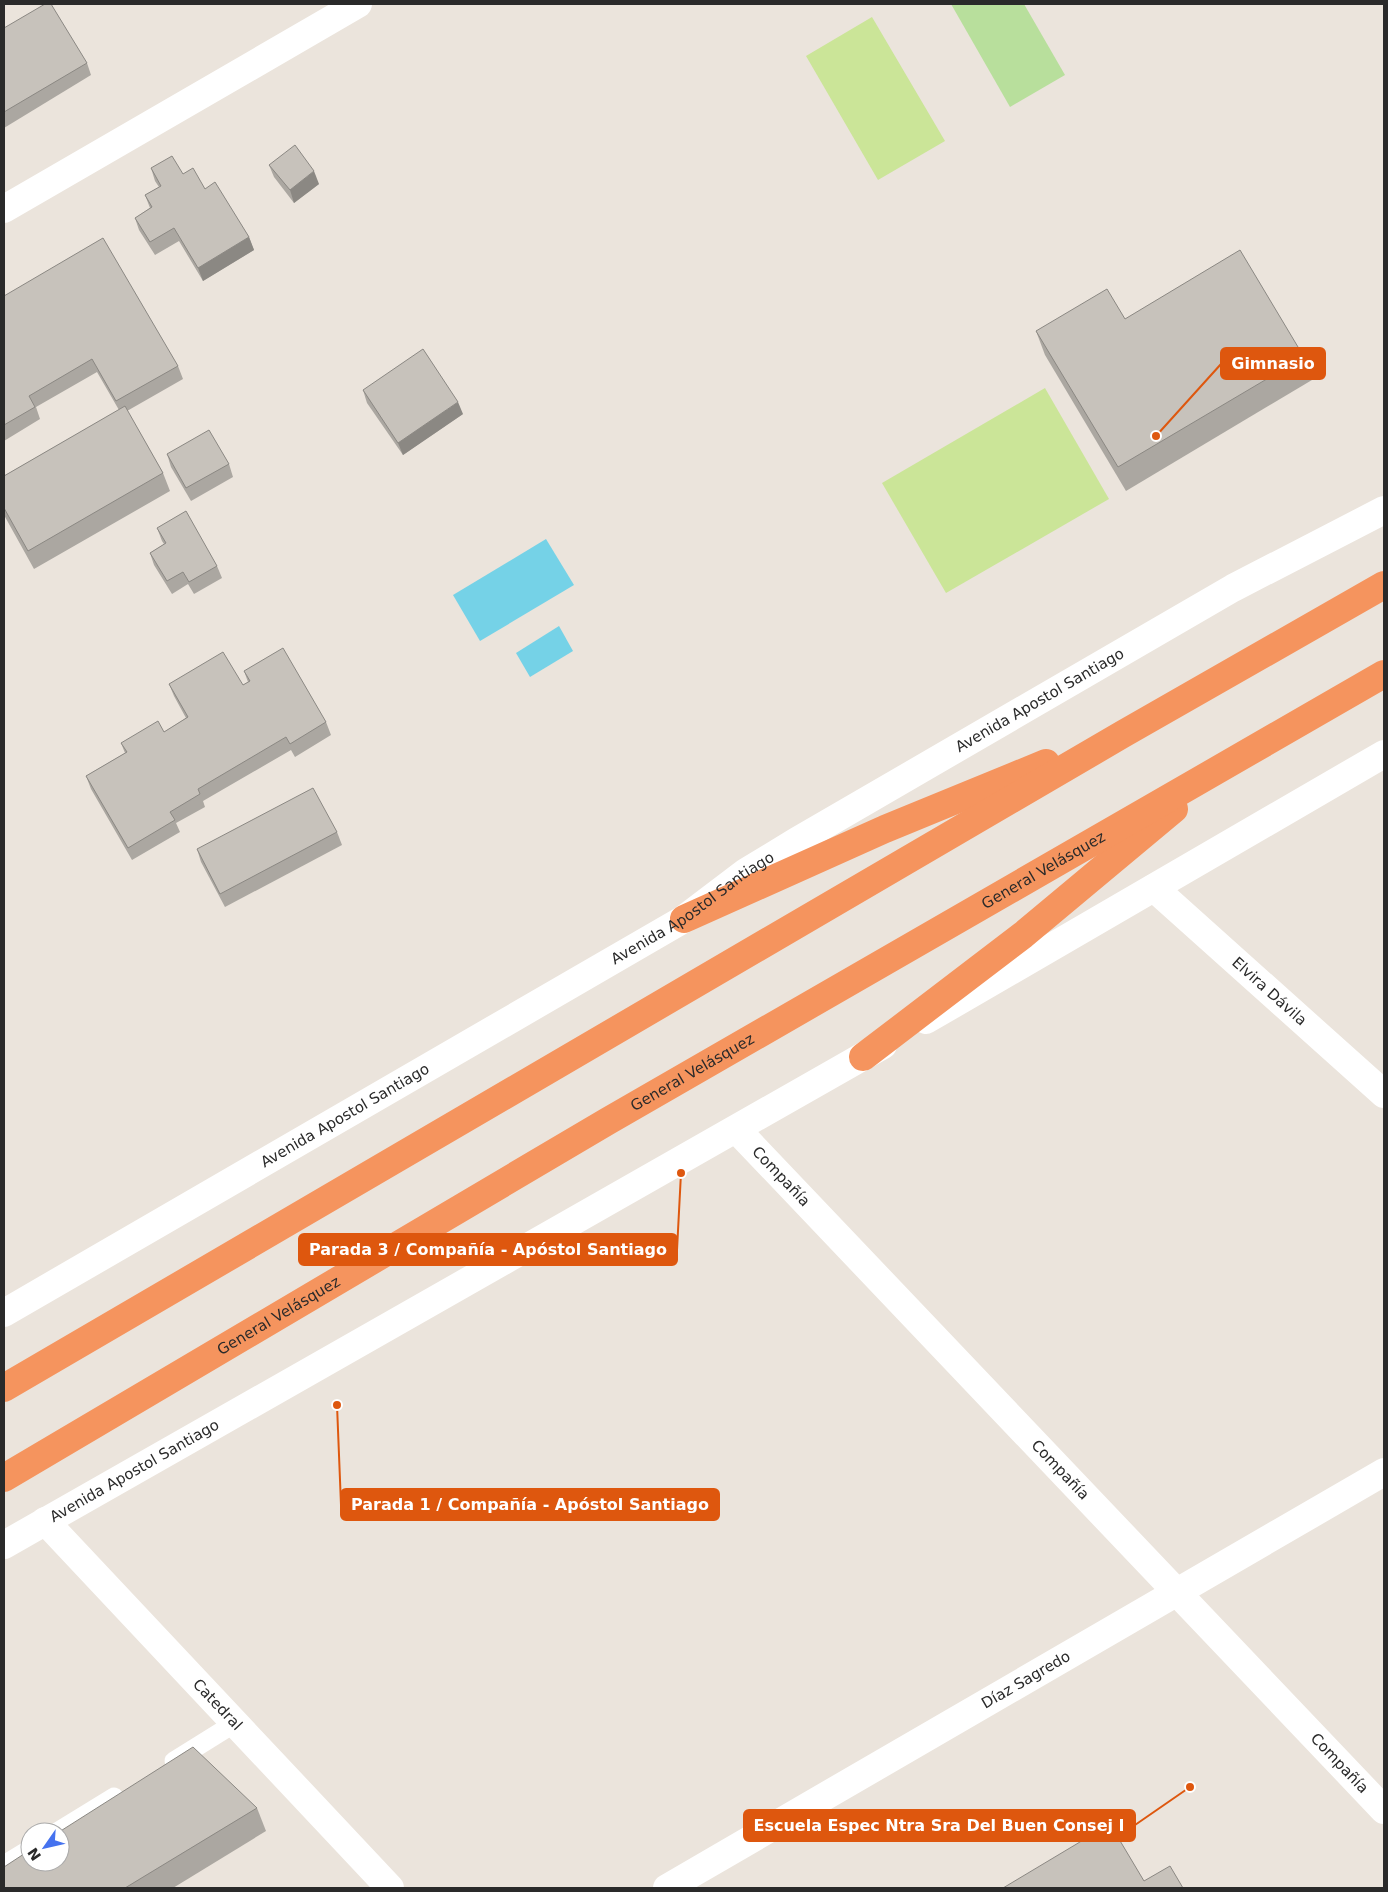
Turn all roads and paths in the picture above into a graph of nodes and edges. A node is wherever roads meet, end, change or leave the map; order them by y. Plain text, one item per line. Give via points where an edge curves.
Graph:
1 (358, 4) edge
2 (4, 209) edge
3 (1384, 510) edge
4 (1384, 585) edge
5 (1384, 674) edge
6 (1123, 734) junction
7 (1384, 754) edge
8 (1233, 761) junction
9 (1154, 888) junction
10 (684, 919) junction
11 (863, 1057) junction
12 (1384, 1094) edge
13 (737, 1130) junction
14 (4, 1313) edge
15 (4, 1388) edge
16 (1384, 1472) edge
17 (4, 1478) edge
18 (45, 1521) junction
19 (4, 1545) edge
20 (1177, 1593) junction
21 (235, 1724) junction
22 (159, 1770) edge
23 (134, 1786) edge
24 (1384, 1810) edge
25 (70, 1824) edge
26 (20, 1855) edge
27 (4, 1865) edge
28 (390, 1888) edge
29 (667, 1888) edge

1 - 2 main road
3 - 10 main road, Avenida Apostol Santiago via 1233,588 797,841 746,872
4 - 6 highway
5 - 8 highway, General Velásquez
6 - 10 highway via 992,784
6 - 15 highway
7 - 9 main road, Avenida Apostol Santiago
8 - 11 highway via 1023,935
8 - 17 highway, General Velásquez via 600,1126
9 - 11 main road, Avenida Apostol Santiago
9 - 12 main road, Elvira Dávila
10 - 14 main road, Avenida Apostol Santiago
11 - 13 main road, Avenida Apostol Santiago
13 - 18 main road, Avenida Apostol Santiago
13 - 20 main road, Compañía
16 - 20 main road, Díaz Sagredo
18 - 19 main road, Avenida Apostol Santiago
18 - 21 main road, Catedral
20 - 24 main road, Compañía
20 - 29 main road, Díaz Sagredo
21 - 22 lane
21 - 28 main road, Catedral
23 - 25 lane
26 - 27 lane

